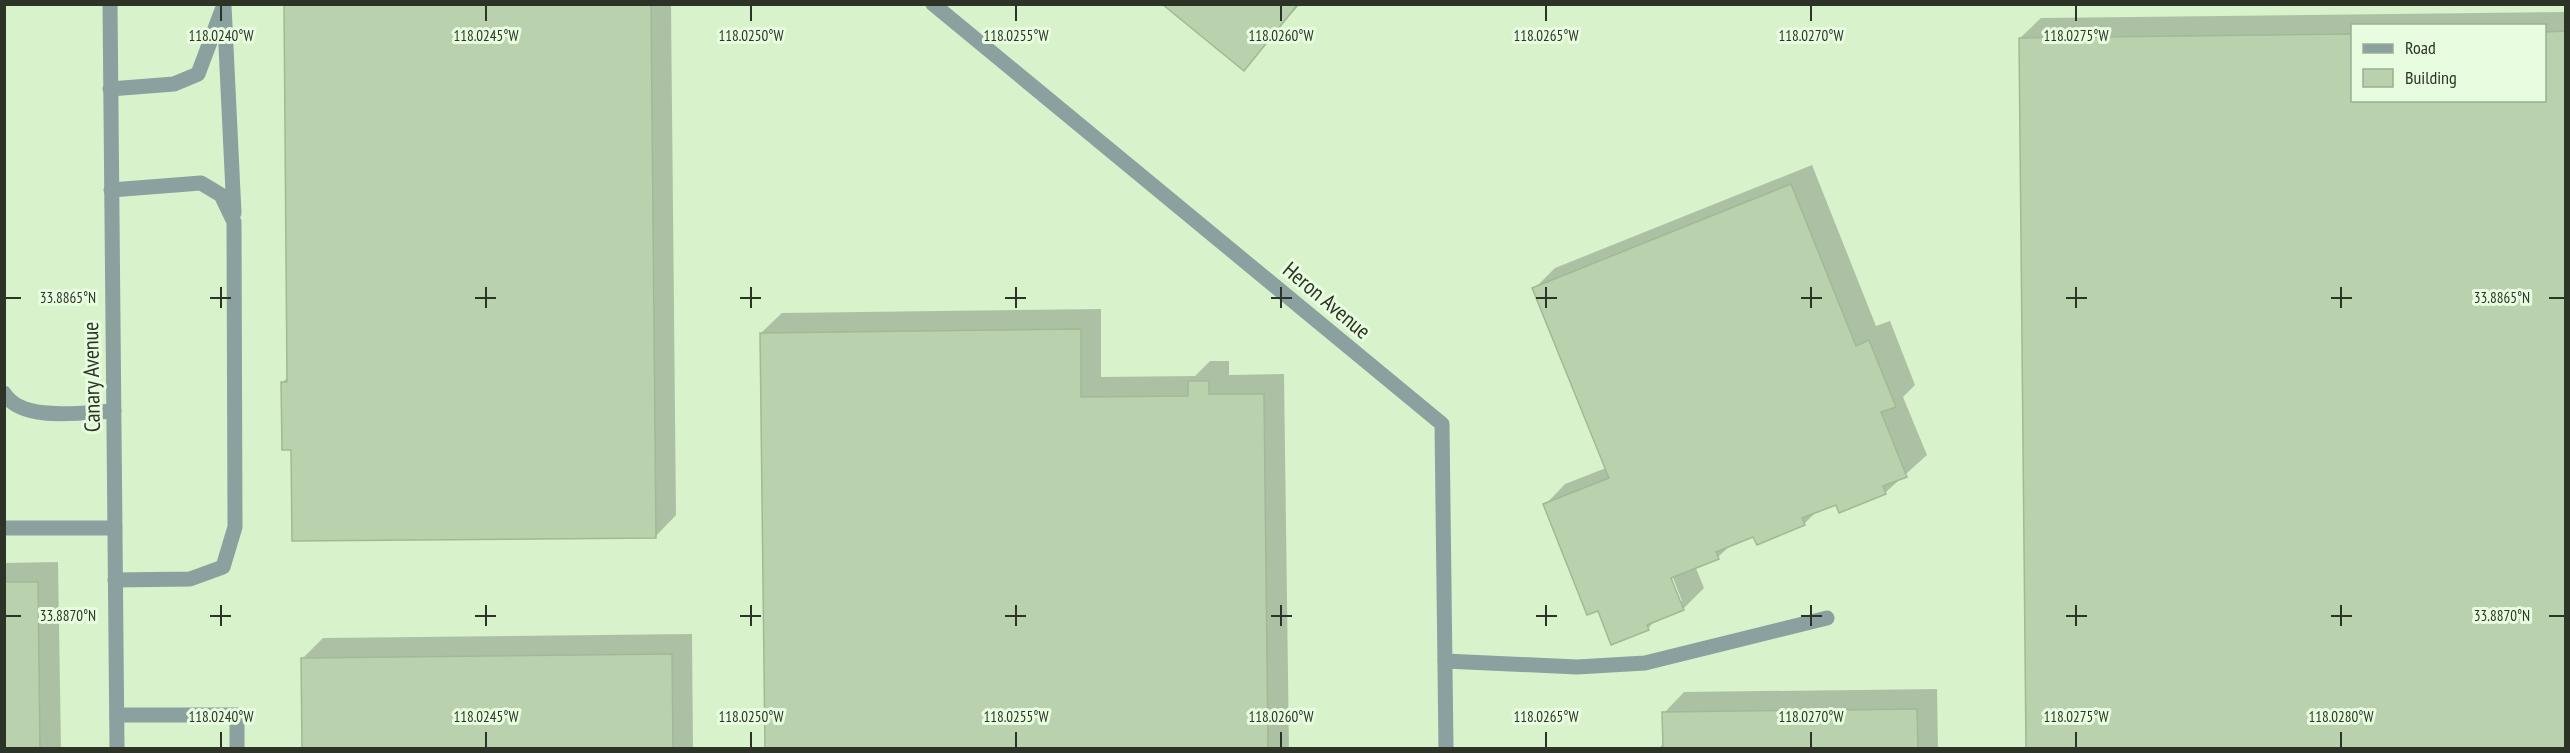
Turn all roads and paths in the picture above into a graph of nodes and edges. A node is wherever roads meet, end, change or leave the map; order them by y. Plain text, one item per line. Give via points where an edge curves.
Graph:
1 (110, 4) edge
2 (933, 4) edge
3 (224, 5) edge
4 (110, 89) junction
5 (111, 190) junction
6 (234, 222) junction
7 (4, 393) edge
8 (114, 411) junction
9 (4, 528) edge
10 (115, 528) junction
11 (115, 580) junction
12 (1827, 618) dead end
13 (1445, 662) junction
14 (117, 715) junction
15 (117, 748) edge
16 (237, 748) edge
17 (1446, 748) edge

1 - 4 street, Canary Avenue
2 - 13 street, Heron Avenue via 1442,424
3 - 4 street via 198,74 174,84
3 - 6 street
4 - 5 street, Canary Avenue
5 - 6 street via 201,183 221,195
5 - 8 street, Canary Avenue
6 - 11 street via 235,527 223,567 190,579
7 - 8 street via 9,400 34,413
8 - 10 street, Canary Avenue
9 - 10 street
10 - 11 street, Canary Avenue
11 - 14 street, Canary Avenue
12 - 13 street via 1645,663 1577,667
13 - 17 street, Heron Avenue
14 - 15 street, Canary Avenue
14 - 16 street via 237,715

